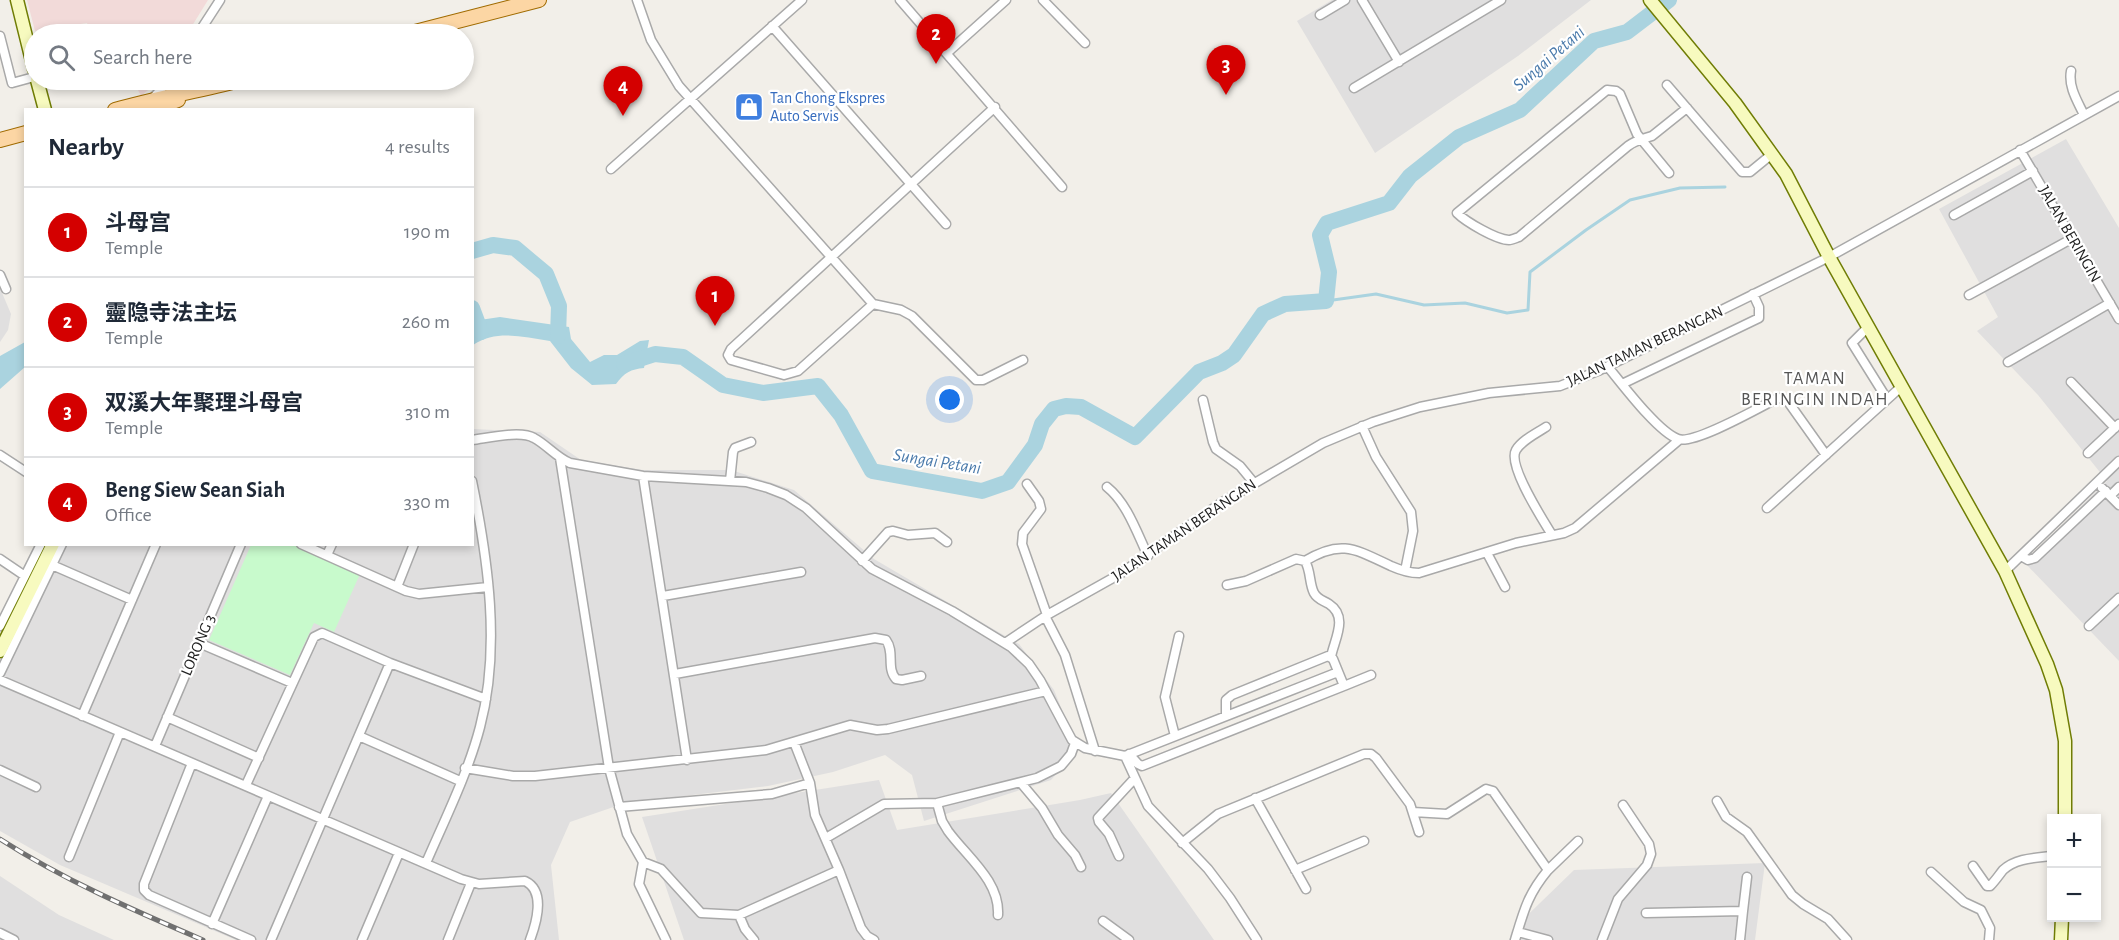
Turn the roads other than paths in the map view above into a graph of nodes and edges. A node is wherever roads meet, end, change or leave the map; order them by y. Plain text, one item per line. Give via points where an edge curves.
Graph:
1 (17, 0) edge
2 (220, 0) edge
3 (540, 0) edge
4 (637, 0) edge
5 (802, 0) edge
6 (900, 0) edge
7 (1006, 0) edge
8 (1043, 0) edge
9 (1345, 0) edge
10 (1362, 0) edge
11 (1501, 0) edge
12 (1650, 0) edge
13 (1320, 15) dead end
14 (207, 24) edge
15 (446, 24) edge
16 (772, 26) junction
17 (24, 28) edge
18 (0, 36) edge
19 (1085, 43) dead end
20 (947, 53) junction
21 (1399, 62) junction
22 (2070, 71) dead end
23 (24, 80) edge
24 (1667, 85) dead end
25 (1354, 88) dead end
26 (39, 90) edge
27 (164, 90) edge
28 (191, 90) edge
29 (203, 90) edge
30 (196, 92) junction
31 (2119, 96) edge
32 (689, 98) junction
33 (153, 107) edge
34 (995, 107) junction
35 (44, 108) edge
36 (1687, 108) junction
37 (2084, 115) junction
38 (24, 134) edge
39 (1641, 140) junction
40 (0, 141) edge
41 (24, 143) edge
42 (0, 149) edge
43 (2020, 150) junction
44 (1772, 154) junction
45 (611, 169) dead end
46 (2033, 171) junction
47 (1669, 172) dead end
48 (911, 185) junction
49 (1062, 187) dead end
50 (1954, 215) dead end
51 (946, 224) dead end
52 (2073, 238) junction
53 (1829, 257) junction
54 (831, 258) junction
55 (0, 275) edge
56 (6, 289) dead end
57 (1753, 294) junction
58 (1969, 295) dead end
59 (2110, 303) junction
60 (873, 304) junction
61 (2119, 319) edge
62 (1869, 326) junction
63 (1023, 360) dead end
64 (2008, 362) dead end
65 (1608, 367) junction
66 (2071, 382) dead end
67 (1622, 384) junction
68 (1902, 386) junction
69 (1887, 399) junction
70 (1203, 400) dead end
71 (1362, 426) junction
72 (2117, 426) edge
73 (1546, 427) dead end
74 (474, 440) edge
75 (1679, 440) junction
76 (751, 442) dead end
77 (2088, 453) dead end
78 (0, 455) edge
79 (1826, 455) junction
80 (560, 458) junction
81 (2119, 462) edge
82 (24, 471) edge
83 (643, 476) junction
84 (730, 480) junction
85 (1254, 483) junction
86 (2098, 483) junction
87 (1027, 484) dead end
88 (1107, 487) dead end
89 (2119, 487) edge
90 (474, 494) edge
91 (2108, 494) junction
92 (2119, 505) edge
93 (1767, 508) dead end
94 (1552, 535) junction
95 (947, 542) dead end
96 (39, 546) edge
97 (52, 546) edge
98 (61, 546) edge
99 (155, 546) edge
100 (240, 546) edge
101 (306, 546) edge
102 (331, 546) edge
103 (413, 546) edge
104 (1487, 553) junction
105 (327, 555) junction
106 (1148, 556) junction
107 (2021, 556) junction
108 (0, 559) edge
109 (862, 561) junction
110 (1305, 561) junction
111 (52, 565) junction
112 (1405, 571) junction
113 (2005, 571) junction
114 (801, 572) dead end
115 (25, 576) junction
116 (1227, 585) dead end
117 (397, 587) junction
118 (488, 587) junction
119 (1505, 587) dead end
120 (663, 596) junction
121 (2119, 598) edge
122 (132, 600) junction
123 (1046, 616) junction
124 (0, 626) edge
125 (2089, 626) dead end
126 (1179, 636) dead end
127 (199, 642) junction
128 (1005, 643) junction
129 (0, 651) edge
130 (1331, 657) junction
131 (390, 663) junction
132 (1338, 672) junction
133 (0, 673) edge
134 (675, 674) junction
135 (1371, 675) dead end
136 (921, 676) dead end
137 (0, 680) edge
138 (292, 683) junction
139 (1344, 686) junction
140 (1046, 691) junction
141 (486, 699) junction
142 (1226, 715) junction
143 (82, 716) junction
144 (167, 717) junction
145 (120, 732) junction
146 (359, 736) junction
147 (1176, 736) junction
148 (794, 742) junction
149 (1075, 744) junction
150 (155, 747) junction
151 (1095, 751) junction
152 (1127, 755) junction
153 (259, 758) junction
154 (687, 759) junction
155 (192, 763) junction
156 (465, 768) junction
157 (609, 768) junction
158 (0, 770) edge
159 (1135, 778) junction
160 (460, 781) junction
161 (810, 783) junction
162 (1021, 783) junction
163 (246, 785) junction
164 (36, 787) dead end
165 (268, 796) junction
166 (1255, 798) junction
167 (1717, 801) dead end
168 (937, 803) junction
169 (1623, 805) dead end
170 (619, 807) junction
171 (1413, 812) junction
172 (2065, 814) edge
173 (322, 819) junction
174 (1419, 832) dead end
175 (826, 838) junction
176 (1364, 841) dead end
177 (1578, 842) dead end
178 (1182, 843) junction
179 (399, 853) junction
180 (1119, 856) dead end
181 (2047, 857) edge
182 (69, 858) dead end
183 (643, 862) junction
184 (426, 863) junction
185 (1973, 866) dead end
186 (1081, 867) dead end
187 (839, 870) junction
188 (1295, 870) junction
189 (1548, 870) junction
190 (1931, 872) dead end
191 (1747, 877) dead end
192 (471, 883) junction
193 (1306, 889) dead end
194 (1743, 911) junction
195 (1646, 913) dead end
196 (739, 915) junction
197 (998, 915) dead end
198 (1103, 921) dead end
199 (2062, 922) edge
200 (212, 924) junction
201 (0, 933) edge
202 (1516, 936) edge
203 (14, 940) edge
204 (251, 940) edge
205 (271, 940) edge
206 (362, 940) edge
207 (448, 940) edge
208 (530, 940) edge
209 (666, 940) edge
210 (754, 940) edge
211 (874, 940) edge
212 (1129, 940) edge
213 (1257, 940) edge
214 (1548, 940) edge
215 (1602, 940) edge
216 (1740, 940) edge
217 (1847, 940) edge
218 (1989, 940) edge
219 (2061, 940) edge

1 - 17 street
2 - 14 street
3 - 15 main road
4 - 32 street via 651,40
5 - 16 street
6 - 20 street
7 - 20 street
8 - 19 street
9 - 13 street
10 - 21 street
11 - 21 street
12 - 44 street
16 - 32 street
16 - 48 street
18 - 23 street via 12,83
20 - 34 street
21 - 25 street
22 - 37 street via 2074,94
24 - 36 street
26 - 35 street
27 - 33 street
28 - 30 street
29 - 30 main road
30 - 33 main road
31 - 37 street, JALAN TAMAN BERANGAN
32 - 45 street
32 - 54 street
34 - 48 street
34 - 49 street
36 - 39 street
36 - 44 street via 1742,172 1750,172
37 - 43 street, JALAN TAMAN BERANGAN
38 - 40 main road
39 - 39 street via 1620,94 1607,90 1456,213 1503,239 1519,237 1628,146
39 - 47 street
41 - 42 main road
43 - 46 street, JALAN BERINGIN
43 - 53 street, JALAN TAMAN BERANGAN
44 - 53 street
46 - 50 street
46 - 52 street, JALAN BERINGIN
48 - 51 street
48 - 54 street
52 - 58 street
52 - 59 street, JALAN BERINGIN
53 - 57 street, JALAN TAMAN BERANGAN
53 - 62 street
54 - 60 street
54 - 60 street via 731,349 729,357 791,374
55 - 56 street
57 - 65 street, JALAN TAMAN BERANGAN
57 - 67 street via 1760,318
59 - 61 street, JALAN BERINGIN
59 - 64 street
60 - 63 street via 912,316 976,381
62 - 68 street
62 - 69 street via 1852,343
65 - 67 street
65 - 71 street, JALAN TAMAN BERANGAN via 1560,386 1461,398
66 - 72 street
67 - 75 street via 1662,429
68 - 69 street
68 - 113 street
69 - 79 street
70 - 85 street via 1216,449 1240,466
71 - 85 street, JALAN TAMAN BERANGAN
71 - 112 street via 1376,457 1411,512 1413,531
72 - 77 street
73 - 94 street via 1519,446 1514,459
74 - 80 street via 530,435
75 - 79 street via 1695,438 1778,398 1789,403
75 - 94 street via 1575,528
76 - 84 street via 735,448
78 - 82 street
79 - 93 street
80 - 83 street
80 - 157 street
81 - 86 street
83 - 84 street
83 - 120 street
84 - 109 street via 786,495 806,508
85 - 106 street, JALAN TAMAN BERANGAN
86 - 91 street
86 - 107 street
87 - 123 street via 1041,506 1023,533 1022,544
88 - 106 street via 1122,503
89 - 91 street
90 - 118 street
91 - 92 street
91 - 107 street via 2035,558
94 - 104 street
95 - 109 street via 935,533 908,535 888,531
96 - 115 street
97 - 129 street
98 - 111 street
99 - 122 street
100 - 127 street, LORONG 3
101 - 105 street
102 - 105 street
103 - 117 street
104 - 112 street via 1419,573
104 - 119 street
105 - 117 street
106 - 123 street, JALAN TAMAN BERANGAN
107 - 113 street
108 - 115 street
109 - 128 street
110 - 112 street via 1328,549 1348,549
110 - 116 street via 1296,559
110 - 130 street via 1313,591 1338,615 1339,632
111 - 122 street
111 - 133 street
113 - 172 street via 2056,690 2065,741
114 - 120 street
115 - 124 street
117 - 118 street via 419,594
118 - 141 street
120 - 134 street
121 - 125 street
122 - 143 street
123 - 128 street, JALAN TAMAN BERANGAN
123 - 151 street via 1065,655
126 - 147 street via 1165,697
127 - 138 street
127 - 144 street, LORONG 3
128 - 140 street via 1029,664
130 - 132 street
130 - 142 street via 1232,695 1226,700
131 - 138 street via 322,633 314,637
131 - 141 street
131 - 146 street
132 - 139 street
132 - 142 street
134 - 136 street via 875,638 889,644 891,671 896,679
134 - 154 street
135 - 139 street
137 - 143 street
138 - 153 street
139 - 152 street via 1142,766
140 - 148 street via 888,729 840,727
140 - 149 street
141 - 156 street
142 - 147 street
143 - 145 street
144 - 150 street, LORONG 3
144 - 153 street
145 - 150 street
145 - 182 street
146 - 160 street
146 - 173 street
147 - 152 street
148 - 154 street via 766,750
148 - 161 street
149 - 151 street
149 - 162 street via 1061,766
150 - 155 street
151 - 152 street
152 - 159 street
153 - 163 street
154 - 157 street
155 - 163 street
155 - 200 street via 144,890
156 - 157 street via 535,776
156 - 160 street
157 - 170 street
158 - 164 street
159 - 178 street via 1148,806
159 - 180 street via 1098,818
160 - 184 street
161 - 170 street via 772,794
161 - 175 street via 815,815
162 - 168 street
162 - 186 street
163 - 165 street
165 - 173 street
165 - 200 street
166 - 171 street via 1371,754
166 - 178 street via 1218,814
166 - 188 street
167 - 217 street via 1726,817 1747,832 1792,895 1828,919
168 - 175 street via 884,804
168 - 197 street via 942,822 992,886 998,898
169 - 215 street via 1649,844 1651,854 1647,865 1618,899
170 - 183 street via 627,834
171 - 174 street
171 - 189 street via 1448,814 1490,789
173 - 179 street
173 - 205 street
175 - 187 street
176 - 188 street
177 - 189 street
178 - 213 street via 1208,869
179 - 184 street
179 - 206 street
181 - 185 street via 2014,863 1990,886
183 - 196 street via 661,869 701,913
183 - 209 street via 639,884
184 - 192 street
187 - 196 street
187 - 211 street via 861,928
188 - 193 street
189 - 202 street via 1527,899
190 - 218 street via 1964,902 1981,910 1990,928
191 - 194 street
192 - 207 street
192 - 208 street via 530,883 538,915
194 - 195 street
194 - 216 street
196 - 210 street
198 - 212 street
199 - 219 street
200 - 204 street
201 - 203 street
202 - 214 street

